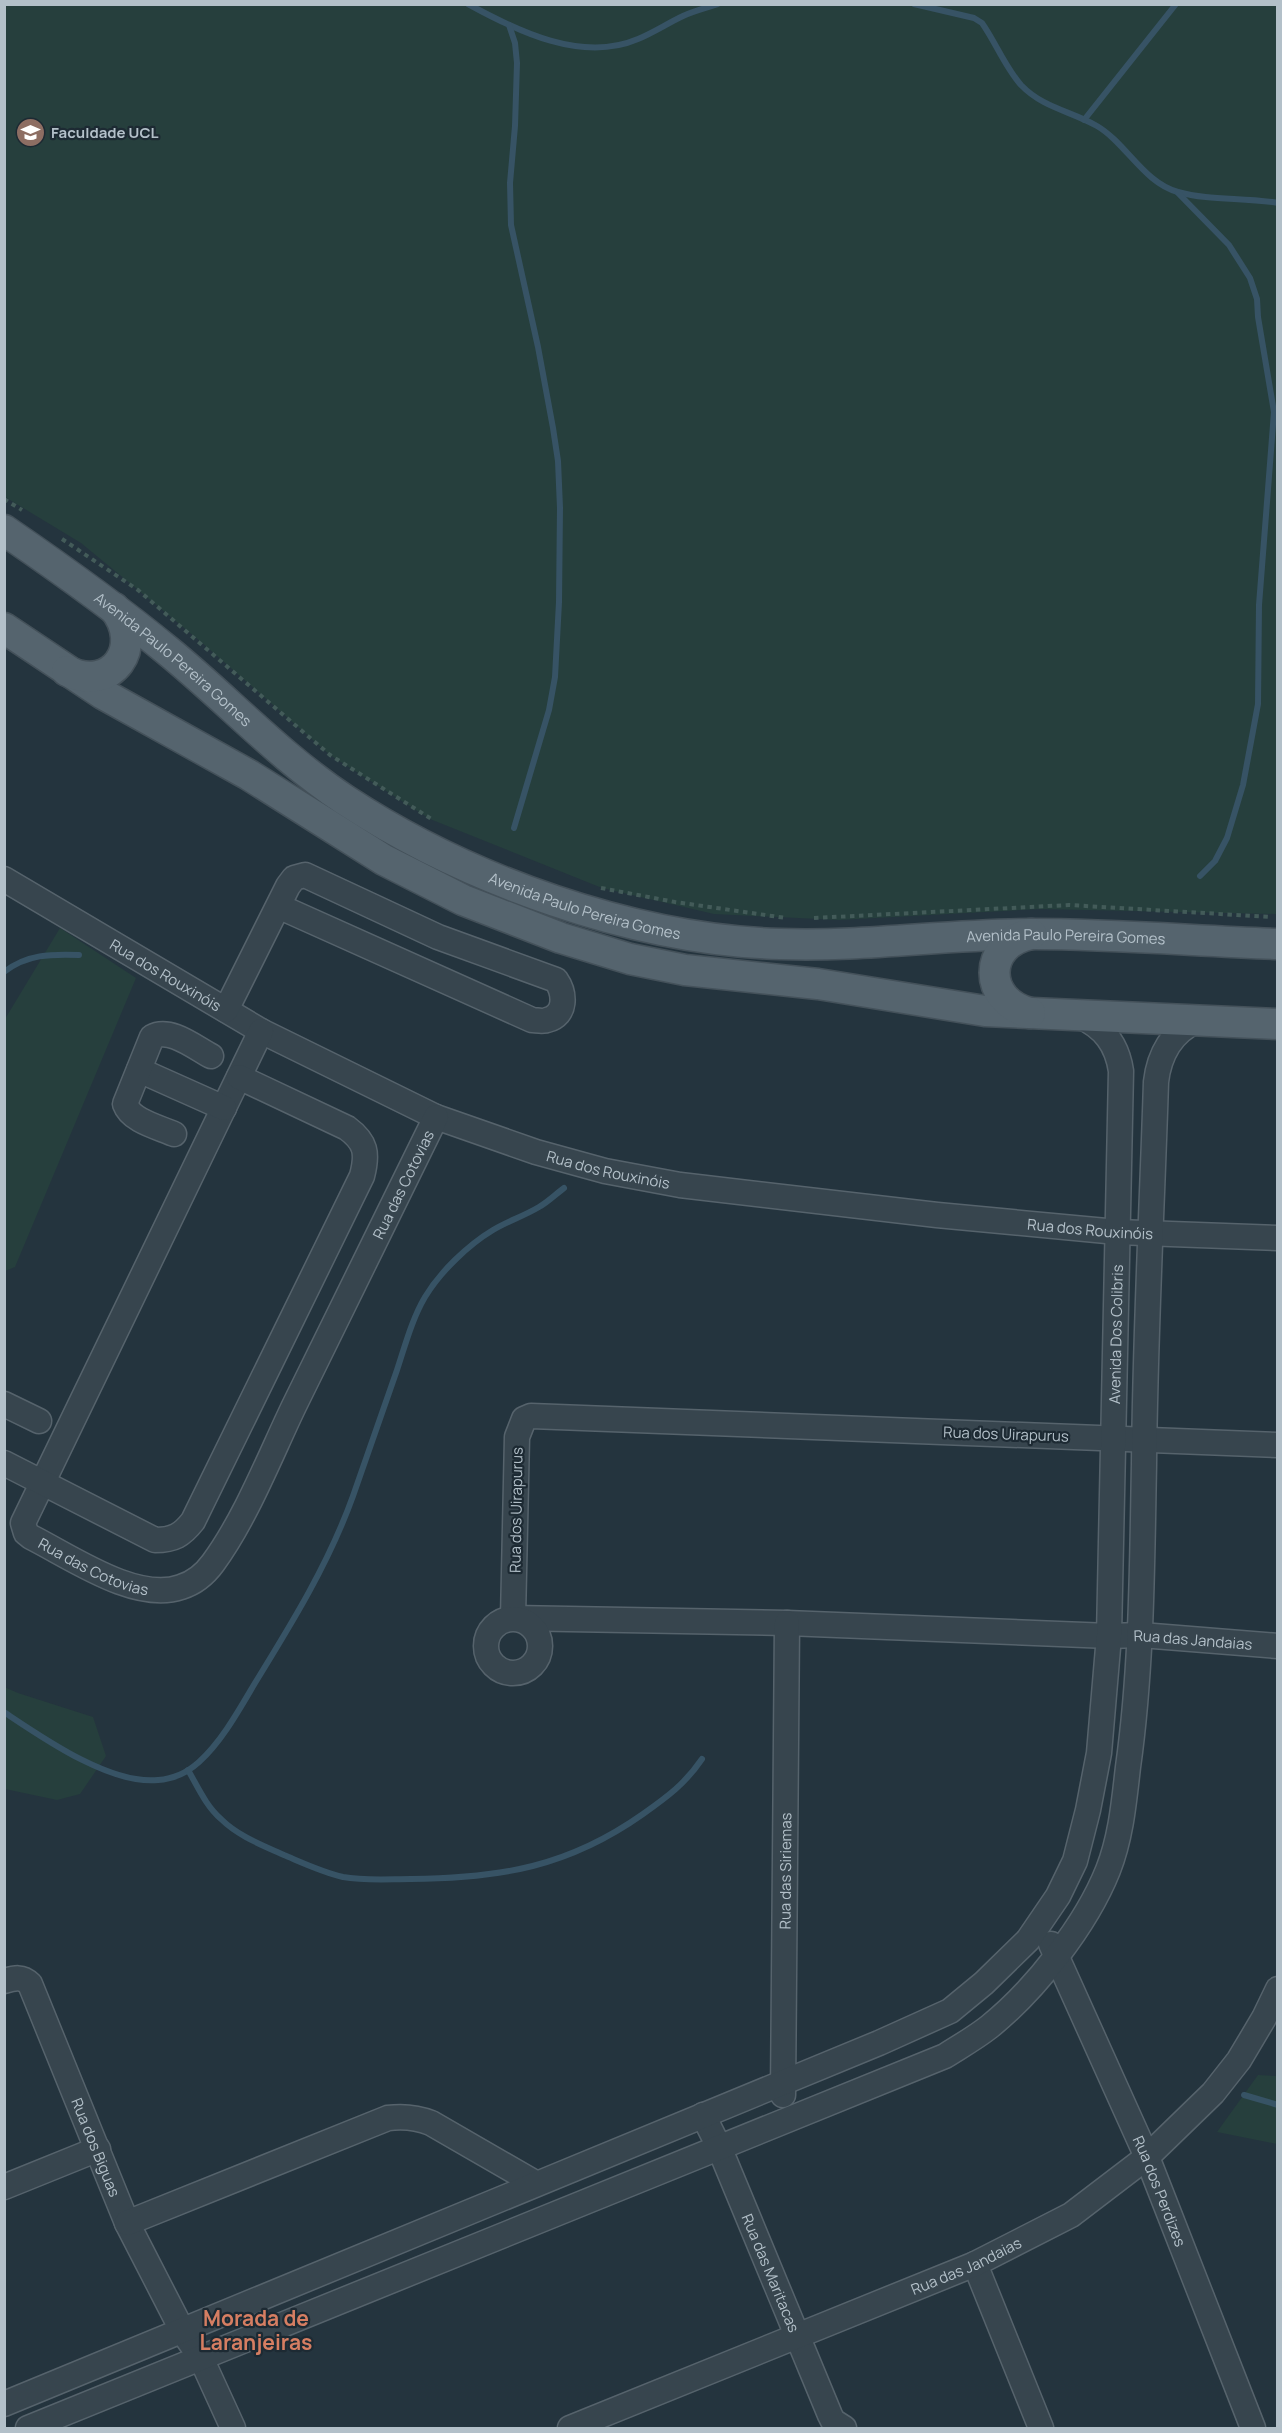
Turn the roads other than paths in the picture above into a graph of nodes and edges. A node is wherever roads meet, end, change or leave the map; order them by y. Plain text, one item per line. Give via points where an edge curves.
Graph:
1 (14, 521) edge
2 (114, 608) junction
3 (4, 628) edge
4 (36, 650) junction
5 (4, 651) edge
6 (65, 669) junction
7 (4, 879) edge
8 (278, 906) junction
9 (1034, 934) junction
10 (1278, 944) edge
11 (226, 1010) junction
12 (1032, 1014) junction
13 (1079, 1016) junction
14 (1197, 1021) junction
15 (1278, 1024) edge
16 (261, 1031) junction
17 (211, 1056) dead end
18 (139, 1070) junction
19 (239, 1077) junction
20 (224, 1108) junction
21 (436, 1117) junction
22 (174, 1134) dead end
23 (1117, 1232) junction
24 (1151, 1233) junction
25 (1278, 1238) edge
26 (4, 1404) edge
27 (39, 1421) dead end
28 (1112, 1438) junction
29 (1144, 1441) junction
30 (1278, 1445) edge
31 (4, 1463) edge
32 (42, 1481) junction
33 (787, 1623) junction
34 (1141, 1635) junction
35 (1109, 1636) junction
36 (1278, 1646) edge
37 (1041, 1921) junction
38 (1057, 1958) junction
39 (4, 1981) edge
40 (1278, 1989) edge
41 (783, 2083) junction
42 (703, 2115) junction
43 (783, 2121) junction
44 (719, 2147) junction
45 (98, 2149) junction
46 (1147, 2157) junction
47 (535, 2183) junction
48 (4, 2187) edge
49 (127, 2223) junction
50 (975, 2264) junction
51 (183, 2332) junction
52 (796, 2336) junction
53 (201, 2358) junction
54 (4, 2404) edge
55 (28, 2428) edge
56 (232, 2428) edge
57 (570, 2428) edge
58 (844, 2428) edge
59 (1041, 2428) edge
60 (1253, 2428) edge

1 - 2 main road, Avenida Paulo Pereira Gomes via 76,579
2 - 6 main road via 122,618 128,639 117,664 93,676
2 - 9 main road, Avenida Paulo Pereira Gomes via 171,652 271,744 345,800 471,868 558,900 651,928 738,942 832,944
3 - 4 main road
4 - 5 street
4 - 6 main road
6 - 12 main road via 400,868 464,900 561,938 630,959 685,970 790,980 985,1011
7 - 11 street, Rua dos Rouxinóis
8 - 8 street via 294,878 305,875 318,879 438,937 556,980 564,998 560,1011 548,1020 532,1020
8 - 11 street
9 - 10 main road, Avenida Paulo Pereira Gomes
9 - 12 main road via 1017,939 1002,950 994,974 996,986 1006,1001
11 - 16 street, Rua dos Rouxinóis
12 - 13 main road
13 - 14 main road
13 - 23 street, Avenida Dos Colibris via 1103,1031 1113,1043 1120,1064
14 - 15 main road
14 - 24 street via 1180,1030 1158,1068
16 - 19 street, Rua das Cotovias
16 - 21 street, Rua dos Rouxinóis
17 - 18 street via 169,1034 159,1033 152,1037
18 - 20 street
18 - 22 street via 125,1104 128,1112
19 - 20 street, Rua das Cotovias
19 - 32 street via 357,1135 366,1160 342,1218 193,1521 183,1533 170,1540 155,1540
20 - 32 street, Rua das Cotovias
21 - 23 street, Rua dos Rouxinóis via 536,1152 605,1171 680,1185
21 - 32 street, Rua das Cotovias via 250,1497 221,1550 199,1578 168,1591 146,1591 125,1585 26,1533 23,1523
23 - 24 street, Rua dos Rouxinóis
23 - 28 street, Avenida Dos Colibris
24 - 25 street, Rua dos Rouxinóis
24 - 29 street
26 - 27 street
28 - 29 street, Rua dos Uirapurus
28 - 33 street, Rua dos Uirapurus via 531,1416 524,1419 518,1437 513,1618
28 - 35 street, Avenida Dos Colibris
29 - 30 street, Rua dos Uirapurus
29 - 34 street
31 - 32 street
33 - 35 street, Rua dos Uirapurus
33 - 41 street, Rua das Siriemas
34 - 35 street, Rua das Jandaias
34 - 36 street, Rua das Jandaias
34 - 38 street via 1120,1828 1108,1870
35 - 37 street, Avenida Dos Colibris via 1099,1753 1088,1810 1075,1861
37 - 38 street, Rua dos Perdizes
37 - 41 street, Avenida Dos Colibris via 1028,1940 950,2011
38 - 43 street via 988,2028 945,2056
38 - 46 street, Rua dos Perdizes
39 - 45 street, Rua dos Biguas via 25,1979 30,1984
40 - 46 street, Rua das Jandaias via 1233,2069
41 - 42 street, Avenida Dos Colibris
41 - 43 street, Rua das Siriemas
42 - 44 street, Rua das Maritacas
42 - 47 street, Avenida Dos Colibris
43 - 44 street
44 - 52 street, Rua das Maritacas
44 - 53 street
45 - 48 street
45 - 49 street, Rua dos Biguas
46 - 50 street, Rua das Jandaias via 1071,2215
46 - 60 street, Rua dos Perdizes
47 - 49 street via 431,2123 403,2116 388,2118
47 - 51 street, Avenida Dos Colibris
49 - 51 street, Rua dos Biguas
50 - 52 street, Rua das Jandaias
50 - 59 street
51 - 53 street, Rua dos Biguas
51 - 54 street, Avenida Dos Colibris
52 - 57 street, Rua das Jandaias
52 - 58 street, Rua das Maritacas via 833,2421
53 - 55 street
53 - 56 street, Rua dos Biguas

